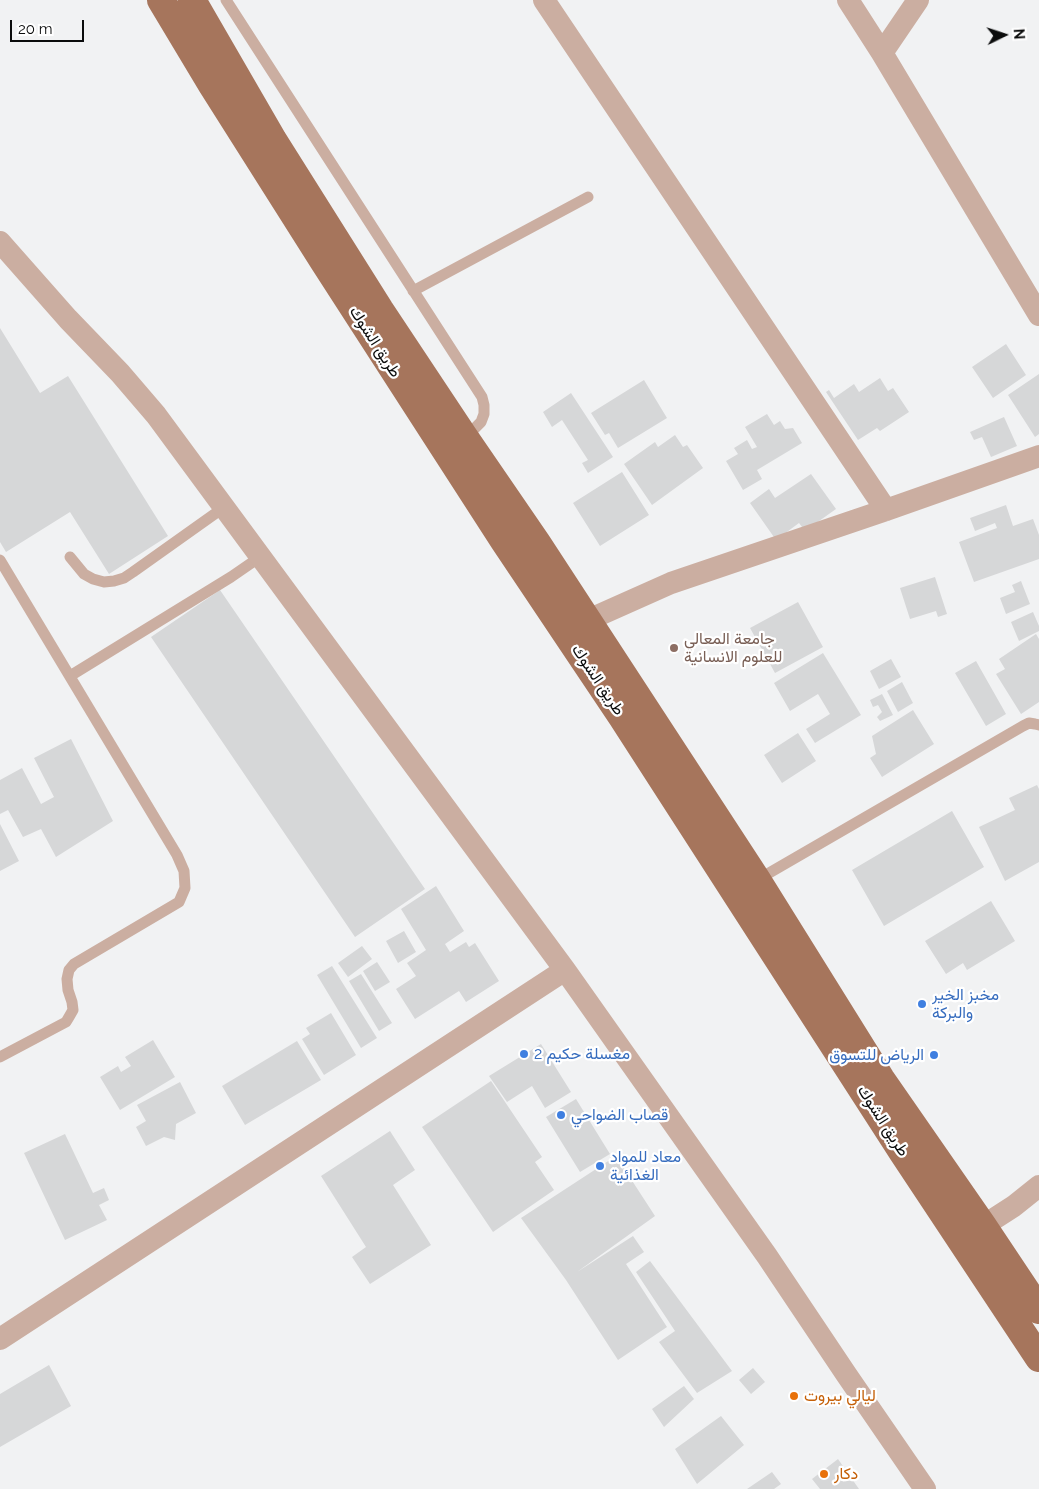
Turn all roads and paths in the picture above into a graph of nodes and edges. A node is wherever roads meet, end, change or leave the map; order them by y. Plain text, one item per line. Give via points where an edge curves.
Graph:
1 (192, 0) edge
2 (226, 0) edge
3 (544, 0) edge
4 (848, 0) edge
5 (918, 0) edge
6 (165, 1) edge
7 (882, 53) junction
8 (588, 197) dead end
9 (0, 242) edge
10 (413, 291) junction
11 (1039, 315) edge
12 (463, 435) junction
13 (1039, 456) edge
14 (223, 508) junction
15 (886, 510) junction
16 (70, 557) dead end
17 (260, 557) junction
18 (0, 560) edge
19 (588, 620) junction
20 (70, 676) junction
21 (1039, 726) edge
22 (757, 880) junction
23 (565, 970) junction
24 (0, 1056) edge
25 (1039, 1186) edge
26 (946, 1194) junction
27 (983, 1226) junction
28 (1039, 1310) edge
29 (0, 1338) edge
30 (1039, 1358) edge
31 (925, 1489) edge

1 - 12 main road, طريق الشوك via 284,156
2 - 10 lane
3 - 15 street
4 - 7 street
5 - 7 street
6 - 26 main road, طريق الشوك via 212,85 504,541
7 - 11 street
8 - 10 lane
9 - 14 street via 156,415
10 - 12 lane via 482,397 484,414 481,422
12 - 19 main road, طريق الشوك
13 - 15 street
14 - 16 lane via 129,575 114,581 93,579 84,574
14 - 17 street
15 - 19 street via 671,583
17 - 20 lane
17 - 23 street
18 - 20 lane
19 - 22 main road, طريق الشوك
20 - 24 lane via 177,855 184,871 185,888 179,902 74,964 67,979 73,1010 66,1022
21 - 22 lane via 1028,723 1022,726
22 - 26 main road, طريق الشوك via 881,1079
23 - 29 street
23 - 31 street via 767,1256
25 - 27 street
26 - 27 main road, طريق الشوك
26 - 30 main road, طريق الشوك
27 - 28 main road, طريق الشوك

